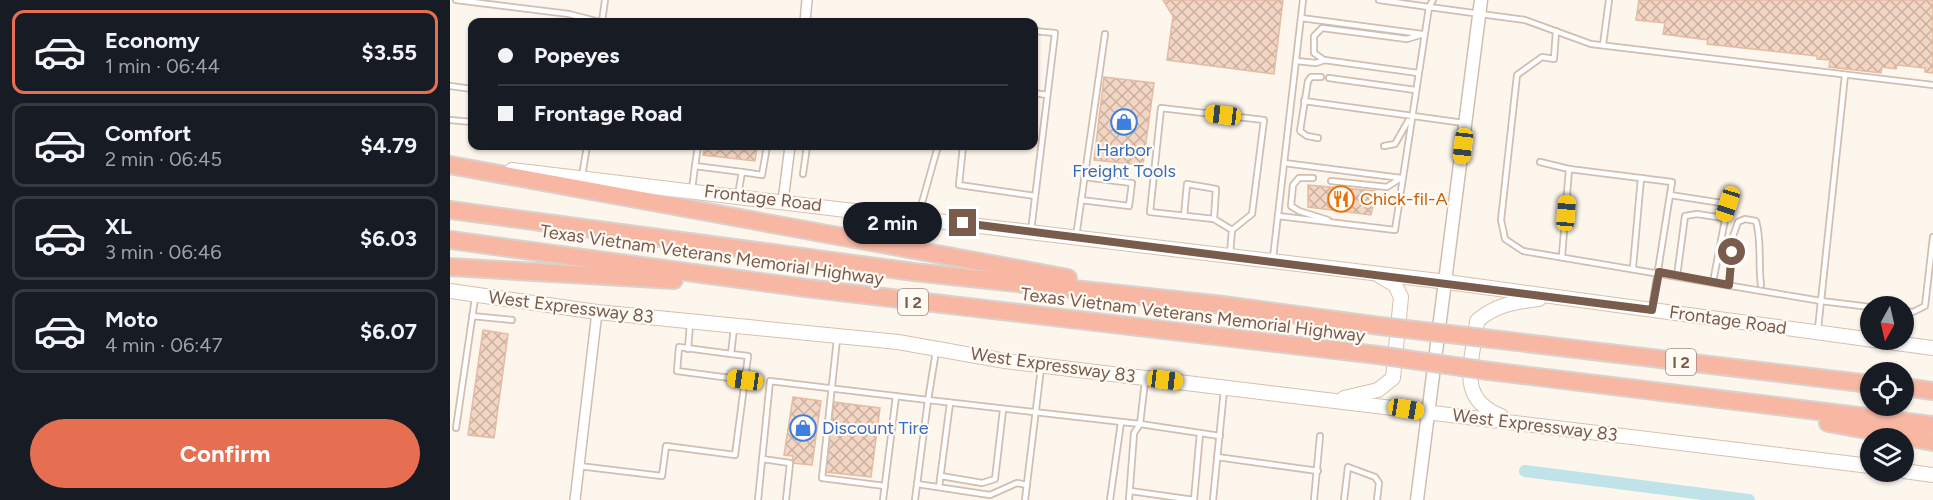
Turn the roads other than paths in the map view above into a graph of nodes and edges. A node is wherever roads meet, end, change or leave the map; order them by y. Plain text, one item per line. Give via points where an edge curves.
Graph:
1 (456, 0) edge
2 (605, 0) edge
3 (807, 0) edge
4 (1303, 0) edge
5 (1379, 0) edge
6 (1433, 0) edge
7 (1481, 0) edge
8 (1609, 0) edge
9 (1406, 2) edge
10 (1429, 7) junction
11 (1479, 13) junction
12 (585, 18) edge
13 (602, 18) edge
14 (805, 18) edge
15 (1301, 18) junction
16 (1038, 31) edge
17 (1556, 31) junction
18 (1105, 34) dead end
19 (1424, 34) junction
20 (1603, 45) junction
21 (1325, 60) junction
22 (1296, 61) junction
23 (1418, 73) junction
24 (1845, 75) junction
25 (1321, 77) dead end
26 (1329, 78) dead end
27 (450, 86) edge
28 (1933, 86) edge
29 (468, 88) edge
30 (1415, 90) junction
31 (1038, 94) edge
32 (1047, 95) junction
33 (1304, 101) junction
34 (1411, 116) junction
35 (450, 120) edge
36 (468, 122) edge
37 (1466, 123) junction
38 (1318, 138) dead end
39 (1384, 146) dead end
40 (586, 150) edge
41 (697, 150) edge
42 (766, 150) edge
43 (789, 150) edge
44 (806, 150) edge
45 (937, 150) edge
46 (963, 150) edge
47 (1284, 162) junction
48 (1540, 162) dead end
49 (450, 165) edge
50 (695, 166) junction
51 (1569, 169) junction
52 (742, 172) junction
53 (803, 174) dead end
54 (582, 176) junction
55 (1084, 177) junction
56 (1312, 178) dead end
57 (1401, 178) junction
58 (1641, 178) junction
59 (1331, 181) dead end
60 (692, 189) junction
61 (738, 195) junction
62 (1670, 195) junction
63 (1035, 196) junction
64 (1081, 200) junction
65 (783, 201) junction
66 (450, 210) edge
67 (1184, 216) junction
68 (1278, 216) junction
69 (918, 217) junction
70 (1723, 218) junction
71 (1214, 219) junction
72 (1341, 223) junction
73 (1232, 230) junction
74 (1031, 231) junction
75 (1076, 237) junction
76 (1933, 237) edge
77 (450, 240) edge
78 (1230, 255) junction
79 (1562, 256) junction
80 (1273, 261) junction
81 (450, 267) edge
82 (1633, 267) junction
83 (1659, 272) junction
84 (1372, 273) junction
85 (1677, 276) junction
86 (1447, 282) junction
87 (1713, 282) junction
88 (1729, 285) junction
89 (806, 288) junction
90 (1761, 288) junction
91 (450, 291) edge
92 (475, 295) junction
93 (1556, 297) junction
94 (1821, 301) junction
95 (1223, 305) junction
96 (1860, 306) edge
97 (1652, 310) junction
98 (597, 312) junction
99 (1914, 312) edge
100 (472, 316) junction
101 (512, 320) dead end
102 (690, 321) junction
103 (734, 326) junction
104 (1818, 332) junction
105 (838, 336) junction
106 (688, 348) junction
107 (1933, 348) edge
108 (936, 349) junction
109 (731, 354) junction
110 (1041, 365) junction
111 (1145, 378) junction
112 (745, 380) junction
113 (1860, 383) edge
114 (831, 387) junction
115 (1225, 387) junction
116 (1914, 388) edge
117 (1933, 391) edge
118 (1664, 394) junction
119 (896, 396) junction
120 (928, 400) junction
121 (1336, 400) junction
122 (950, 403) junction
123 (1004, 410) junction
124 (1427, 413) junction
125 (1035, 414) junction
126 (1120, 422) junction
127 (1519, 423) junction
128 (1140, 424) junction
129 (1933, 425) edge
130 (456, 428) dead end
131 (1200, 433) junction
132 (1220, 436) junction
133 (1320, 436) dead end
134 (1933, 442) edge
135 (1217, 457) junction
136 (762, 459) junction
137 (1860, 465) edge
138 (579, 466) junction
139 (1318, 471) junction
140 (1914, 472) edge
141 (1933, 475) edge
142 (941, 476) junction
143 (917, 484) junction
144 (1027, 485) junction
145 (885, 486) junction
146 (939, 487) junction
147 (1130, 491) junction
148 (575, 500) edge
149 (758, 500) edge
150 (786, 500) edge
151 (883, 500) edge
152 (915, 500) edge
153 (1025, 500) edge
154 (1110, 500) edge
155 (1129, 500) edge
156 (1213, 500) edge
157 (1314, 500) edge
158 (1344, 500) edge
159 (1377, 500) edge
160 (1417, 500) edge

1 - 12 lane
2 - 13 lane
3 - 14 street
4 - 15 lane
5 - 9 lane
6 - 10 lane
7 - 11 street
8 - 20 lane
9 - 10 lane
10 - 11 lane
10 - 19 lane
11 - 17 lane via 1525,20
11 - 37 street
15 - 19 lane
15 - 22 lane
16 - 32 lane via 1055,33
17 - 20 lane
17 - 79 lane via 1554,59 1542,57 1517,75 1501,220 1505,239 1524,251
18 - 55 lane
19 - 21 lane via 1407,39 1322,28 1314,36 1314,53
19 - 23 lane
20 - 24 lane
21 - 22 lane
21 - 23 lane
22 - 47 lane
23 - 30 lane
24 - 28 lane
24 - 94 lane
25 - 33 lane via 1308,81
26 - 30 lane
27 - 29 lane
30 - 34 lane
31 - 32 lane
32 - 63 lane
33 - 34 lane
33 - 38 lane via 1300,131
34 - 37 lane
34 - 39 lane via 1395,144
34 - 57 lane
35 - 36 lane
37 - 86 street
40 - 54 lane
41 - 50 lane
42 - 52 lane via 762,174
43 - 65 street
44 - 53 lane
45 - 69 lane
46 - 63 lane via 959,185
47 - 57 lane
47 - 68 lane
48 - 51 lane
49 - 54 main road, Frontage Road
49 - 95 highway
50 - 52 lane
50 - 60 lane
51 - 58 lane
51 - 79 lane
52 - 61 lane
54 - 60 main road, Frontage Road
55 - 64 lane
55 - 64 lane via 1132,183 1128,206
56 - 72 lane via 1299,178 1293,185 1291,206
57 - 59 lane via 1387,187
57 - 72 lane via 1395,230
58 - 62 lane via 1672,182
58 - 82 lane
60 - 61 main road, Frontage Road
61 - 65 main road, Frontage Road
62 - 70 lane via 1728,204
62 - 83 lane
63 - 74 lane
64 - 75 lane
65 - 69 main road, Frontage Road
66 - 95 highway, Texas Vietnam Veterans Memorial Highway / I 2 via 914,272
67 - 71 lane
67 - 71 lane via 1188,184 1216,189
67 - 73 lane via 1150,212 1161,108 1264,120 1252,214
68 - 72 lane
68 - 80 lane
69 - 74 main road, Frontage Road
70 - 85 lane via 1685,216
70 - 87 lane
71 - 73 lane
73 - 78 lane
74 - 75 main road, Frontage Road
75 - 78 main road, Frontage Road
76 - 99 lane via 1925,306
77 - 89 highway, Texas Vietnam Veterans Memorial Highway / I 2
78 - 80 main road, Frontage Road
79 - 82 lane
80 - 84 main road, Frontage Road
81 - 89 highway
82 - 83 lane
83 - 85 lane
83 - 97 lane
84 - 86 main road, Frontage Road
84 - 121 main road via 1395,285 1401,297 1396,369 1393,378 1378,390
85 - 87 lane
86 - 93 main road, Frontage Road
86 - 124 street
87 - 88 lane
88 - 90 lane
88 - 90 lane via 1733,236 1738,222 1745,219 1756,221 1759,231
89 - 118 highway, Texas Vietnam Veterans Memorial Highway / I 2, bridge via 1378,355
90 - 94 lane
91 - 92 main road, West Expressway 83
92 - 98 main road, West Expressway 83
92 - 100 lane
93 - 97 main road, Frontage Road
93 - 127 main road via 1507,303 1489,310 1477,321 1470,389 1486,410
94 - 96 lane
94 - 104 lane
95 - 113 highway, Texas Vietnam Veterans Memorial Highway / I 2, bridge
97 - 104 main road, Frontage Road
98 - 102 main road, West Expressway 83
98 - 138 street
100 - 101 lane
100 - 130 lane
102 - 103 main road, West Expressway 83
102 - 106 lane
103 - 105 main road, West Expressway 83
103 - 109 lane
104 - 107 main road, Frontage Road
105 - 108 main road, West Expressway 83
105 - 114 lane
106 - 109 lane
106 - 112 lane via 679,347 677,371
108 - 110 main road, West Expressway 83
108 - 120 lane
109 - 112 lane via 748,356
110 - 111 main road, West Expressway 83
110 - 125 lane
111 - 115 main road, West Expressway 83
111 - 128 lane
112 - 138 lane via 735,455 666,446 662,476
114 - 119 lane
114 - 136 lane via 770,381
114 - 145 lane via 822,478
115 - 121 main road, West Expressway 83
115 - 132 lane
116 - 117 highway
118 - 129 highway, Texas Vietnam Veterans Memorial Highway / I 2
118 - 134 highway
119 - 120 lane
119 - 145 lane
120 - 122 lane
120 - 143 lane
121 - 124 main road, West Expressway 83
122 - 123 lane
122 - 142 lane
123 - 125 lane
123 - 142 lane via 995,479 982,483
124 - 127 main road, West Expressway 83
124 - 160 street
125 - 126 lane
125 - 144 lane
126 - 128 lane
126 - 154 lane
127 - 137 main road, West Expressway 83
128 - 131 lane
128 - 147 lane via 1134,433
131 - 132 lane
131 - 147 lane via 1194,500
132 - 135 lane
133 - 139 lane
135 - 139 lane
135 - 156 lane
136 - 149 lane
136 - 150 lane via 790,463
138 - 148 street
139 - 157 lane
140 - 141 main road
142 - 146 lane
143 - 146 lane
143 - 152 lane
144 - 146 lane via 1017,483 990,495
144 - 153 lane
145 - 151 lane
147 - 155 lane
158 - 159 lane via 1348,467 1375,477 1379,483

